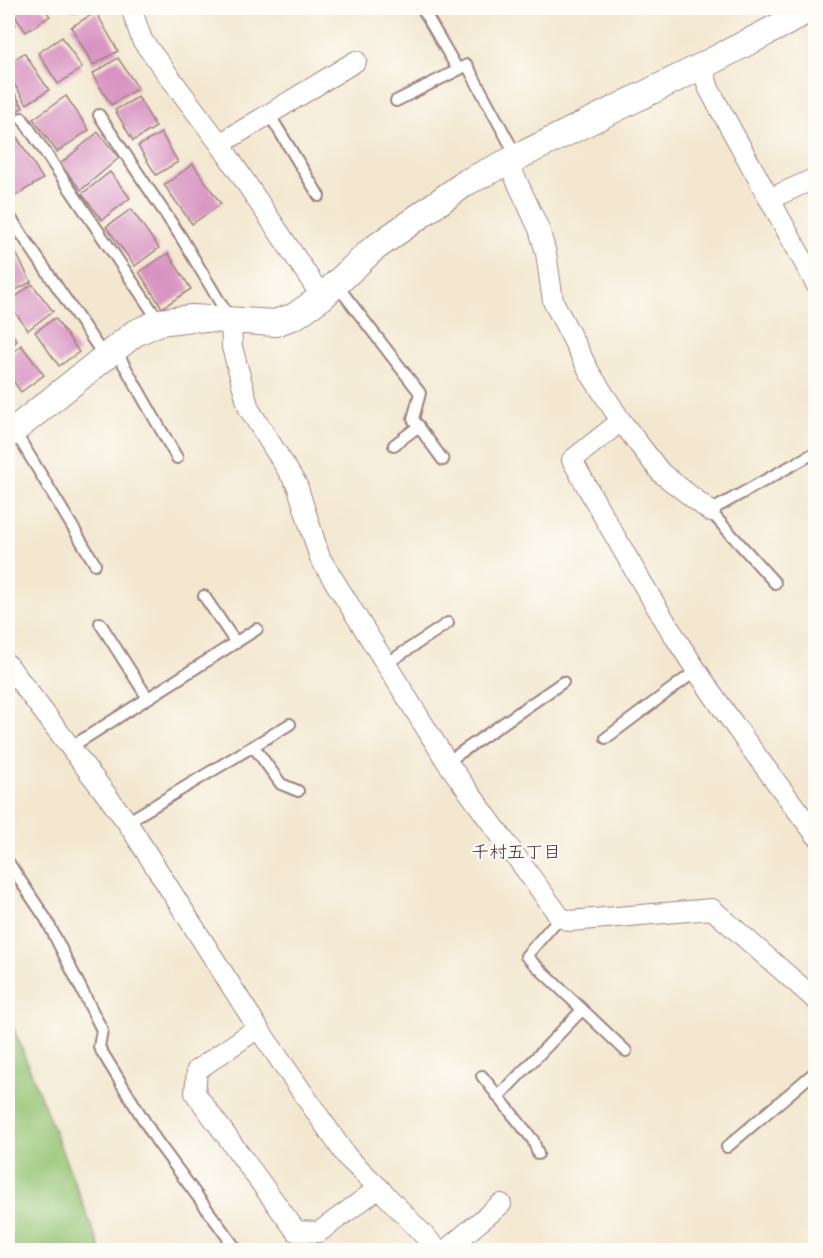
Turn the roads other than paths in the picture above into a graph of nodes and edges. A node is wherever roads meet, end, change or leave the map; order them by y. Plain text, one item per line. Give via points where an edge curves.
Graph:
1 (131, 8) edge
2 (422, 8) edge
3 (810, 8) edge
4 (356, 61) dead end
5 (702, 66) junction
6 (458, 70) junction
7 (396, 101) dead end
8 (269, 114) junction
9 (99, 115) dead end
10 (22, 118) dead end
11 (220, 144) junction
12 (512, 160) junction
13 (816, 178) edge
14 (320, 196) dead end
15 (770, 198) junction
16 (8, 214) edge
17 (816, 284) edge
18 (329, 290) junction
19 (231, 321) junction
20 (160, 322) junction
21 (110, 353) junction
22 (621, 421) junction
23 (418, 426) junction
24 (11, 433) edge
25 (394, 445) dead end
26 (816, 452) edge
27 (177, 458) dead end
28 (443, 460) dead end
29 (710, 511) junction
30 (95, 564) dead end
31 (775, 583) dead end
32 (204, 596) dead end
33 (100, 623) dead end
34 (448, 623) dead end
35 (257, 629) dead end
36 (236, 643) junction
37 (386, 664) junction
38 (8, 665) edge
39 (697, 670) junction
40 (563, 682) dead end
41 (147, 698) junction
42 (290, 724) dead end
43 (606, 738) dead end
44 (71, 747) junction
45 (254, 747) junction
46 (447, 762) junction
47 (298, 791) dead end
48 (127, 822) junction
49 (816, 835) edge
50 (8, 862) edge
51 (560, 916) junction
52 (816, 1000) edge
53 (582, 1010) junction
54 (258, 1028) junction
55 (626, 1051) dead end
56 (816, 1071) edge
57 (482, 1076) dead end
58 (498, 1096) junction
59 (727, 1147) dead end
60 (538, 1154) dead end
61 (379, 1188) junction
62 (501, 1204) dead end
63 (237, 1251) edge
64 (438, 1251) edge
65 (446, 1251) edge

1 - 11 street via 142,40
2 - 6 lane
3 - 5 street
4 - 8 street
5 - 12 street
5 - 15 street via 709,89
6 - 7 lane
6 - 12 lane via 467,65
8 - 11 street
8 - 14 lane
9 - 19 lane via 181,237
10 - 20 lane
11 - 18 street
12 - 18 street via 467,182 423,212 372,250
12 - 22 street via 546,253 553,301 590,373
13 - 15 street
15 - 17 street
16 - 21 lane
18 - 19 street via 295,316 276,323
18 - 23 lane via 420,393 413,418
19 - 20 street via 192,318
19 - 37 street via 232,347 249,409 297,485 320,558
20 - 21 street via 135,333
21 - 24 street
21 - 27 lane
22 - 29 street via 661,473
22 - 39 street via 572,460 616,540
23 - 25 lane
23 - 28 lane
24 - 30 lane
26 - 29 lane
29 - 31 lane
32 - 36 lane
33 - 41 lane
34 - 37 lane
35 - 36 lane
36 - 41 lane
37 - 46 street
38 - 44 street
39 - 43 lane
39 - 49 street
40 - 46 lane
41 - 44 lane
42 - 45 lane
44 - 48 street
45 - 47 lane via 281,784
45 - 48 lane
46 - 51 street
48 - 54 street
50 - 63 lane via 46,919 102,1030 99,1047 156,1140
51 - 52 street via 570,921 712,909
51 - 53 lane via 526,956
53 - 55 lane
53 - 58 lane
54 - 61 street via 347,1158
54 - 61 street via 197,1070 195,1093 296,1231 319,1232
56 - 59 lane
57 - 58 lane
58 - 60 lane via 533,1140
61 - 64 street
62 - 65 street

